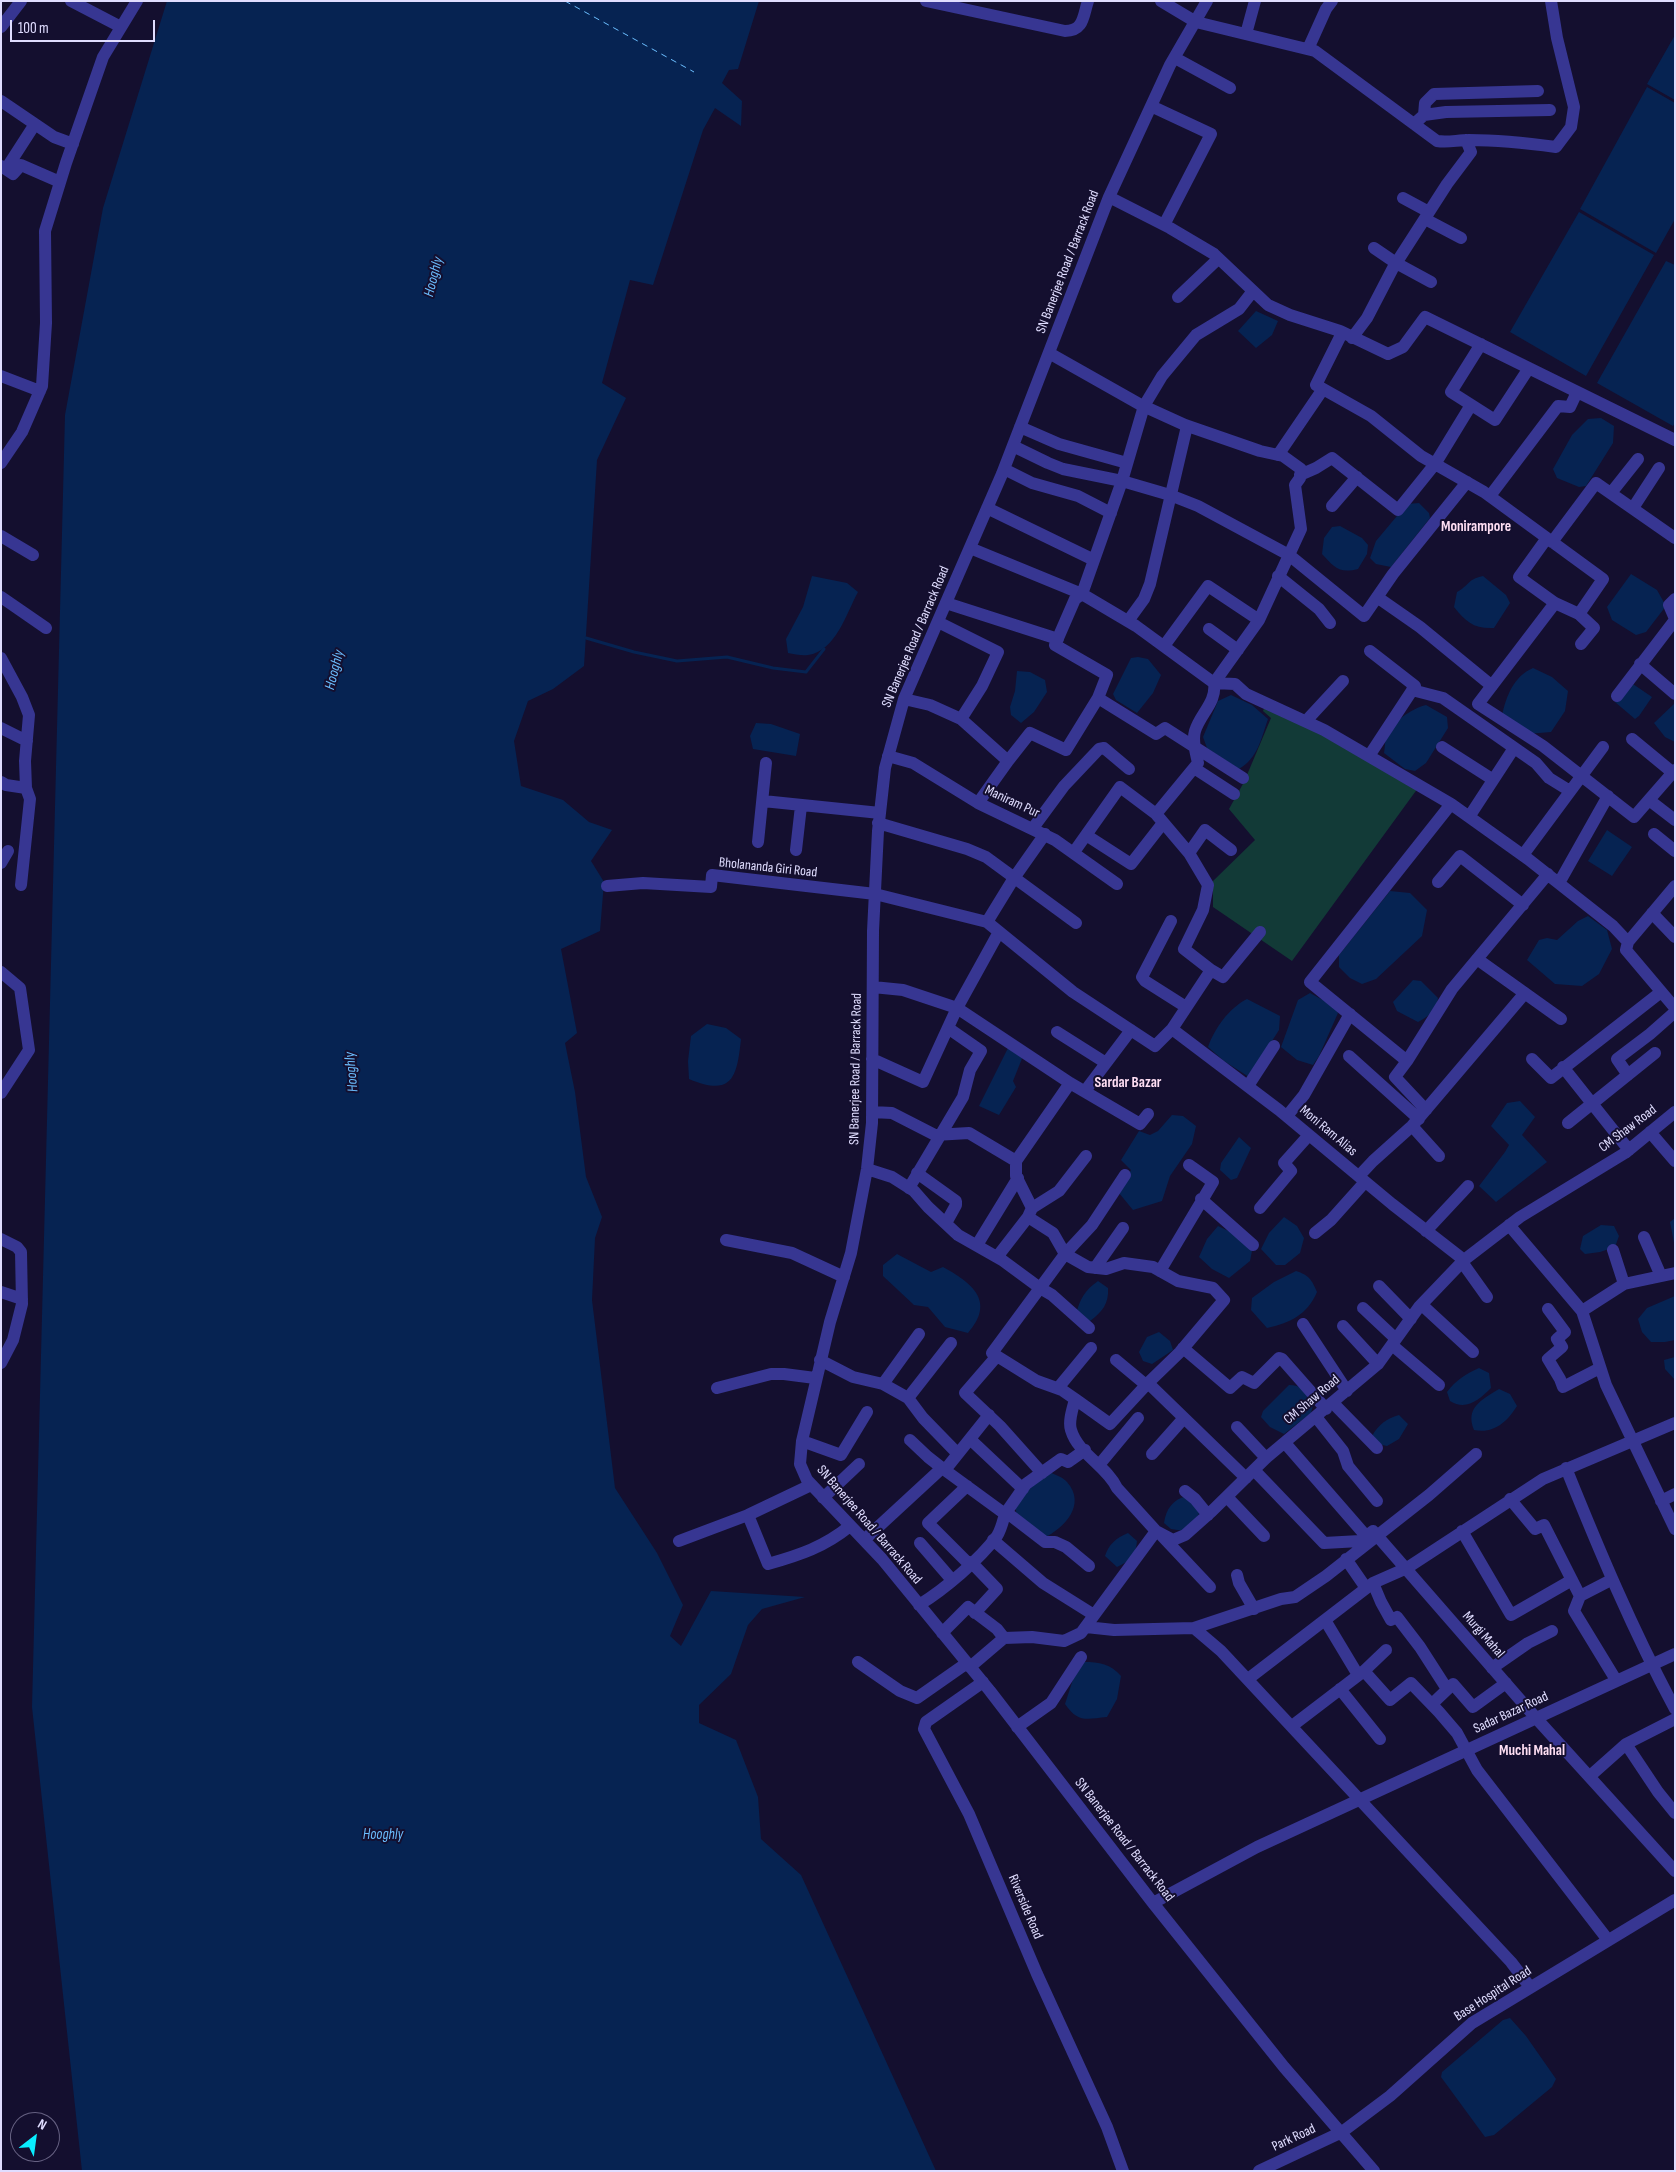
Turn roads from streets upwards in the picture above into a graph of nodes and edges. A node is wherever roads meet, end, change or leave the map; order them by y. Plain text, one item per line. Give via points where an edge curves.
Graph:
1 (21, 1) edge
2 (71, 1) edge
3 (137, 1) edge
4 (926, 1) edge
5 (1088, 1) edge
6 (1161, 1) edge
7 (1207, 1) edge
8 (1255, 1) edge
9 (1332, 1) edge
10 (1551, 1) edge
11 (7, 11) edge
12 (1196, 22) junction
13 (1, 27) edge
14 (121, 28) junction
15 (1246, 34) junction
16 (1308, 49) junction
17 (1174, 58) junction
18 (1230, 88) dead end
19 (1538, 92) dead end
20 (1, 101) edge
21 (1151, 106) junction
22 (1550, 110) dead end
23 (1424, 115) junction
24 (35, 124) junction
25 (1414, 124) junction
26 (1466, 140) junction
27 (73, 144) junction
28 (4, 167) edge
29 (60, 182) junction
30 (1109, 197) junction
31 (1403, 198) dead end
32 (1427, 215) junction
33 (1164, 225) junction
34 (1461, 238) dead end
35 (1374, 248) dead end
36 (1218, 259) junction
37 (1396, 263) junction
38 (1431, 282) dead end
39 (1253, 291) junction
40 (1178, 297) dead end
41 (1347, 335) junction
42 (1481, 344) junction
43 (1049, 353) junction
44 (1529, 368) junction
45 (1, 376) edge
46 (1323, 389) junction
47 (40, 391) junction
48 (1577, 392) junction
49 (1471, 405) junction
50 (1144, 406) junction
51 (1187, 426) junction
52 (1020, 427) junction
53 (1675, 440) edge
54 (1013, 446) junction
55 (1278, 455) junction
56 (1638, 459) dead end
57 (1, 463) edge
58 (1127, 463) junction
59 (1435, 464) junction
60 (1658, 468) dead end
61 (1004, 469) junction
62 (1300, 475) junction
63 (1357, 477) junction
64 (1122, 481) junction
65 (1467, 482) junction
66 (1611, 493) junction
67 (1170, 495) junction
68 (1490, 496) junction
69 (1332, 506) dead end
70 (987, 508) junction
71 (1632, 508) junction
72 (1111, 513) junction
73 (1, 536) edge
74 (1675, 538) edge
75 (1549, 540) junction
76 (970, 548) junction
77 (33, 555) dead end
78 (1289, 555) junction
79 (1094, 560) junction
80 (1278, 576) junction
81 (1082, 594) junction
82 (1, 597) edge
83 (1377, 597) junction
84 (1675, 599) edge
85 (946, 603) junction
86 (1555, 603) junction
87 (1578, 614) junction
88 (1675, 619) edge
89 (1259, 620) junction
90 (1128, 621) junction
91 (938, 622) junction
92 (1330, 624) dead end
93 (46, 628) dead end
94 (1209, 630) dead end
95 (1058, 639) junction
96 (1581, 644) dead end
97 (1164, 646) junction
98 (1238, 650) junction
99 (1370, 651) dead end
100 (1, 658) edge
101 (1640, 664) junction
102 (1342, 681) dead end
103 (1214, 683) junction
104 (1492, 686) junction
105 (1412, 690) junction
106 (1675, 694) edge
107 (1617, 696) dead end
108 (1098, 698) junction
109 (904, 699) junction
110 (961, 719) junction
111 (1306, 722) junction
112 (1, 728) edge
113 (1632, 739) dead end
114 (27, 740) junction
115 (1603, 746) dead end
116 (1442, 747) dead end
117 (1195, 748) junction
118 (1514, 748) junction
119 (888, 756) junction
120 (1369, 756) junction
121 (1008, 761) junction
122 (766, 763) dead end
123 (1194, 768) junction
124 (1129, 769) dead end
125 (1674, 771) edge
126 (1581, 774) junction
127 (1244, 778) dead end
128 (1492, 779) junction
129 (3, 787) edge
130 (26, 788) junction
131 (1570, 791) junction
132 (1234, 794) dead end
133 (1608, 796) junction
134 (1649, 800) junction
135 (763, 801) junction
136 (978, 803) junction
137 (1451, 804) junction
138 (801, 806) junction
139 (1469, 817) junction
140 (879, 818) junction
141 (1159, 819) junction
142 (1675, 820) edge
143 (1033, 828) junction
144 (1045, 834) junction
145 (1654, 834) dead end
146 (1086, 835) junction
147 (758, 842) dead end
148 (796, 850) dead end
149 (1231, 850) dead end
150 (8, 851) dead end
151 (1675, 851) edge
152 (1074, 852) junction
153 (1189, 853) junction
154 (1523, 855) junction
155 (1, 863) edge
156 (1548, 874) junction
157 (1014, 878) junction
158 (1438, 882) dead end
159 (1559, 883) junction
160 (1117, 884) dead end
161 (21, 885) dead end
162 (607, 886) dead end
163 (1675, 886) edge
164 (875, 894) junction
165 (1523, 905) junction
166 (1652, 913) junction
167 (1171, 921) dead end
168 (987, 922) junction
169 (1076, 922) dead end
170 (999, 932) junction
171 (1260, 932) dead end
172 (1675, 937) edge
173 (1628, 942) junction
174 (1477, 959) junction
175 (1211, 970) junction
176 (1, 972) edge
177 (873, 987) junction
178 (1661, 992) junction
179 (1525, 993) junction
180 (1186, 1007) junction
181 (957, 1008) junction
182 (1675, 1008) edge
183 (1675, 1012) edge
184 (1350, 1014) junction
185 (1561, 1019) dead end
186 (948, 1028) junction
187 (1172, 1029) junction
188 (1131, 1030) junction
189 (1057, 1032) dead end
190 (1274, 1046) dead end
191 (1655, 1053) dead end
192 (1349, 1056) dead end
193 (1532, 1059) dead end
194 (872, 1060) junction
195 (1407, 1061) junction
196 (1106, 1063) junction
197 (1563, 1068) junction
198 (1628, 1075) junction
199 (1070, 1083) junction
200 (1248, 1086) junction
201 (1085, 1090) junction
202 (1, 1093) edge
203 (1592, 1104) junction
204 (872, 1112) junction
205 (1675, 1112) edge
206 (1148, 1114) dead end
207 (1287, 1116) junction
208 (1419, 1118) junction
209 (1568, 1123) dead end
210 (1650, 1132) junction
211 (941, 1135) junction
212 (1309, 1135) junction
213 (1629, 1150) junction
214 (1086, 1156) dead end
215 (1439, 1156) dead end
216 (1016, 1161) junction
217 (1675, 1161) edge
218 (1189, 1165) dead end
219 (867, 1169) junction
220 (918, 1173) junction
221 (1125, 1175) dead end
222 (1018, 1178) junction
223 (1362, 1179) junction
224 (1468, 1186) dead end
225 (909, 1188) junction
226 (1201, 1199) junction
227 (1260, 1208) dead end
228 (1030, 1212) junction
229 (946, 1223) junction
230 (1509, 1225) junction
231 (1122, 1228) dead end
232 (1426, 1231) junction
233 (1316, 1233) dead end
234 (1644, 1237) dead end
235 (1, 1239) edge
236 (726, 1240) dead end
237 (977, 1245) junction
238 (1253, 1245) dead end
239 (1613, 1250) dead end
240 (1065, 1254) junction
241 (997, 1257) junction
242 (1463, 1261) junction
243 (1095, 1268) junction
244 (1160, 1271) junction
245 (1675, 1273) edge
246 (1661, 1276) junction
247 (844, 1277) junction
248 (1624, 1284) junction
249 (1379, 1286) dead end
250 (1040, 1288) junction
251 (1, 1292) edge
252 (1488, 1297) dead end
253 (22, 1299) junction
254 (1422, 1304) junction
255 (1363, 1308) dead end
256 (1548, 1309) dead end
257 (1582, 1311) junction
258 (1411, 1318) junction
259 (1303, 1324) dead end
260 (1343, 1326) dead end
261 (1089, 1328) dead end
262 (919, 1334) dead end
263 (1394, 1342) junction
264 (951, 1343) dead end
265 (1091, 1348) dead end
266 (1183, 1348) junction
267 (1473, 1352) dead end
268 (997, 1356) junction
269 (820, 1360) junction
270 (1116, 1360) dead end
271 (1, 1363) edge
272 (1378, 1364) junction
273 (1600, 1368) junction
274 (815, 1378) junction
275 (883, 1384) junction
276 (1147, 1384) junction
277 (1438, 1385) dead end
278 (717, 1388) dead end
279 (1058, 1388) junction
280 (1347, 1391) junction
281 (908, 1398) junction
282 (1075, 1399) junction
283 (1329, 1406) junction
284 (867, 1412) dead end
285 (989, 1415) junction
286 (1316, 1417) junction
287 (1138, 1418) dead end
288 (1184, 1418) junction
289 (1675, 1423) edge
290 (1237, 1427) dead end
291 (910, 1440) dead end
292 (971, 1440) junction
293 (802, 1442) junction
294 (1633, 1442) junction
295 (1285, 1443) junction
296 (1377, 1448) dead end
297 (1085, 1450) junction
298 (958, 1454) junction
299 (1152, 1454) dead end
300 (1476, 1454) dead end
301 (1266, 1458) junction
302 (859, 1464) dead end
303 (1099, 1465) junction
304 (1566, 1468) junction
305 (944, 1469) junction
306 (1042, 1473) junction
307 (1250, 1474) junction
308 (811, 1485) junction
309 (967, 1486) junction
310 (1023, 1489) junction
311 (1185, 1491) dead end
312 (1675, 1494) edge
313 (1227, 1497) junction
314 (824, 1498) junction
315 (1510, 1499) junction
316 (1377, 1501) dead end
317 (1661, 1501) junction
318 (1005, 1513) junction
319 (748, 1514) junction
320 (1208, 1515) junction
321 (850, 1526) junction
322 (1675, 1529) edge
323 (1462, 1531) junction
324 (1158, 1533) junction
325 (1371, 1535) junction
326 (1264, 1536) dead end
327 (864, 1540) junction
328 (993, 1540) junction
329 (679, 1541) dead end
330 (920, 1543) dead end
331 (1346, 1560) junction
332 (970, 1563) junction
333 (1089, 1566) dead end
334 (1407, 1568) junction
335 (1237, 1574) dead end
336 (952, 1580) junction
337 (1572, 1580) junction
338 (1612, 1580) junction
339 (1369, 1585) junction
340 (1210, 1587) dead end
341 (1580, 1596) junction
342 (919, 1605) junction
343 (1254, 1608) junction
344 (976, 1613) junction
345 (1094, 1615) junction
346 (1325, 1620) junction
347 (1086, 1627) junction
348 (1194, 1628) junction
349 (1552, 1631) dead end
350 (942, 1633) junction
351 (1004, 1638) junction
352 (1386, 1650) dead end
353 (1675, 1654) edge
354 (1081, 1657) dead end
355 (858, 1662) dead end
356 (968, 1665) junction
357 (1651, 1665) junction
358 (1492, 1668) junction
359 (1361, 1673) junction
360 (1248, 1679) junction
361 (1616, 1680) junction
362 (983, 1682) junction
363 (1506, 1683) junction
364 (1340, 1689) junction
365 (1447, 1689) junction
366 (1432, 1704) junction
367 (1675, 1709) edge
368 (1536, 1718) junction
369 (1675, 1718) edge
370 (1292, 1726) junction
371 (1017, 1727) junction
372 (1380, 1739) dead end
373 (1626, 1744) junction
374 (1465, 1751) junction
375 (1590, 1776) junction
376 (1360, 1798) junction
377 (1675, 1813) edge
378 (1675, 1872) edge
379 (1675, 1900) edge
380 (1153, 1903) junction
381 (1608, 1940) junction
382 (1530, 1987) junction
383 (1342, 2132) junction
384 (1123, 2171) edge
385 (1259, 2171) edge
386 (1374, 2171) edge

1 - 11 street
2 - 14 street
3 - 14 street
4 - 5 street via 1074,31 1080,26
6 - 12 street
7 - 12 street, SN Banerjee Road / Barrack Road
8 - 15 street
9 - 16 street
10 - 26 street via 1574,107 1571,127 1556,147
11 - 13 street
12 - 15 street
12 - 17 street, SN Banerjee Road / Barrack Road
14 - 27 street via 104,57
15 - 16 street
16 - 25 street
17 - 18 street
17 - 21 street, SN Banerjee Road / Barrack Road
19 - 23 street via 1434,94 1425,103
20 - 24 street
21 - 30 street, SN Banerjee Road / Barrack Road
21 - 33 street via 1211,134
22 - 23 street
23 - 25 street
24 - 27 street via 54,137
24 - 28 street
25 - 26 street via 1437,141
26 - 32 street via 1471,152
27 - 29 street
28 - 29 street via 13,174 21,164
29 - 47 street via 45,231 46,323
30 - 33 street
30 - 43 street, SN Banerjee Road / Barrack Road
31 - 32 street
32 - 34 street
32 - 37 street
33 - 36 street
35 - 37 street
36 - 39 street
36 - 40 street
37 - 38 street
37 - 41 street via 1367,318
39 - 41 street via 1268,305
39 - 50 street via 1239,310 1196,335 1162,376
41 - 42 street via 1388,354 1404,347 1425,317
41 - 46 street via 1316,385
42 - 44 street
42 - 49 street via 1451,392
43 - 50 street
43 - 52 street, SN Banerjee Road / Barrack Road
44 - 48 street
44 - 49 street via 1495,420
45 - 47 street
46 - 55 street
46 - 59 street via 1371,416
47 - 57 street via 22,432
48 - 53 street
48 - 68 street via 1570,407 1558,406
49 - 59 street
50 - 51 street
50 - 58 street
51 - 55 street
51 - 67 street
52 - 54 street, SN Banerjee Road / Barrack Road
52 - 58 street via 1058,444
54 - 61 street, SN Banerjee Road / Barrack Road
54 - 64 street via 1063,469
55 - 62 street via 1300,469
56 - 66 street
58 - 64 street
59 - 63 street via 1398,510
59 - 65 street
60 - 71 street
61 - 70 street, SN Banerjee Road / Barrack Road
61 - 72 street via 1032,483 1078,496
62 - 63 street via 1330,458
62 - 78 street via 1295,485 1302,529
63 - 69 street
64 - 67 street
64 - 72 street
65 - 68 street
65 - 83 street
66 - 71 street
66 - 75 street via 1596,483
67 - 78 street via 1198,506
67 - 90 street via 1150,584 1144,599
68 - 75 street
70 - 76 street, SN Banerjee Road / Barrack Road
70 - 79 street
71 - 74 street
72 - 79 street
73 - 77 street
75 - 86 street via 1519,577
75 - 87 street via 1603,579
76 - 81 street
76 - 85 street, SN Banerjee Road / Barrack Road
78 - 80 street
78 - 83 street via 1364,616
79 - 81 street
80 - 89 street
80 - 92 street via 1319,609
81 - 90 street
81 - 95 street via 1075,599
82 - 93 street
83 - 104 street via 1420,627
84 - 88 street via 1670,605
85 - 91 street, SN Banerjee Road / Barrack Road
85 - 95 street
86 - 87 street
86 - 104 street
87 - 96 street via 1594,628
88 - 101 street
89 - 97 street via 1208,586
89 - 98 street
90 - 97 street
91 - 109 street, SN Banerjee Road / Barrack Road
91 - 110 street via 998,652
94 - 98 street
95 - 108 street via 1055,645 1108,675
97 - 103 street
98 - 103 street
99 - 105 street via 1415,686
100 - 114 street via 29,715
101 - 106 street
101 - 107 street
102 - 111 street
103 - 111 street via 1235,684 1246,694
103 - 117 street via 1215,693 1195,730
104 - 126 street via 1478,704
105 - 118 street via 1443,698
105 - 120 street
108 - 117 street via 1156,734 1165,728
108 - 121 street via 1066,750 1030,733
109 - 110 street via 930,704
109 - 119 street, SN Banerjee Road / Barrack Road
110 - 121 street
111 - 120 street
112 - 114 street
113 - 125 street
114 - 130 street
115 - 126 street
116 - 128 street
117 - 123 street via 1198,763
117 - 127 street
118 - 128 street
118 - 131 street
119 - 136 street, Maniram Pur via 913,763
119 - 140 street, SN Banerjee Road / Barrack Road
120 - 137 street
121 - 136 street
122 - 135 street
123 - 132 street
123 - 141 street
124 - 143 street via 1104,748 1098,749 1064,786
125 - 134 street
126 - 131 street
126 - 133 street
128 - 139 street
129 - 130 street
130 - 161 street via 30,799
131 - 154 street
133 - 134 street via 1634,817
133 - 159 street
134 - 142 street
135 - 138 street
135 - 147 street
136 - 143 street, Maniram Pur
137 - 139 street
137 - 184 street via 1310,982
138 - 140 street
138 - 148 street
139 - 154 street
140 - 157 street via 986,857
140 - 164 street, SN Banerjee Road / Barrack Road
141 - 146 street via 1131,864
141 - 146 street via 1120,788
141 - 153 street
143 - 144 street, Maniram Pur
144 - 152 street, Maniram Pur
144 - 157 street
145 - 151 street
146 - 152 street
149 - 153 street via 1205,830
150 - 155 street
152 - 160 street, Maniram Pur
153 - 175 street via 1208,885 1203,910 1184,949
154 - 156 street
156 - 159 street
156 - 165 street
157 - 168 street
157 - 169 street
158 - 165 street via 1460,856
159 - 173 street
162 - 164 street, Bholananda Giri Road via 643,883 711,887 712,875
163 - 166 street
164 - 168 street
164 - 177 street, SN Banerjee Road / Barrack Road
165 - 174 street
166 - 172 street
166 - 173 street
167 - 180 street via 1142,977
168 - 170 street
170 - 181 street
170 - 188 street via 1073,992
171 - 175 street via 1223,977
173 - 178 street via 1626,950
174 - 179 street
174 - 195 street via 1452,989
175 - 180 street
176 - 202 street via 20,988 29,1050
177 - 181 street via 903,990
177 - 194 street, SN Banerjee Road / Barrack Road
178 - 182 street
178 - 197 street
179 - 185 street
179 - 208 street
180 - 187 street
181 - 186 street
181 - 199 street
183 - 198 street via 1618,1057 1616,1060
184 - 195 street
184 - 207 street via 1304,1095
186 - 194 street via 923,1082
186 - 211 street via 980,1051 970,1070 966,1092
187 - 188 street via 1155,1046
187 - 200 street, Moni Ram Alias
188 - 196 street
189 - 196 street
190 - 200 street
191 - 198 street
192 - 208 street
193 - 197 street via 1551,1078
194 - 204 street, SN Banerjee Road / Barrack Road
195 - 208 street via 1395,1077
196 - 201 street
197 - 203 street
198 - 203 street
199 - 201 street
199 - 216 street
200 - 207 street, Moni Ram Alias
201 - 206 street via 1140,1124
203 - 209 street
203 - 213 street
204 - 211 street via 892,1113
204 - 219 street, SN Banerjee Road / Barrack Road
205 - 210 street, CM Shaw Road
207 - 212 street, Moni Ram Alias
208 - 215 street
208 - 223 street via 1373,1161
210 - 213 street, CM Shaw Road
210 - 217 street
211 - 216 street via 969,1133
211 - 220 street
212 - 223 street, Moni Ram Alias
212 - 227 street via 1284,1163 1291,1171
213 - 230 street, CM Shaw Road
214 - 228 street via 1058,1191
216 - 222 street
218 - 226 street via 1213,1180
219 - 225 street via 892,1177
219 - 247 street, SN Banerjee Road / Barrack Road
220 - 225 street
220 - 229 street via 956,1201
221 - 240 street via 1092,1225
222 - 228 street
222 - 237 street
223 - 232 street, Moni Ram Alias
223 - 233 street
224 - 232 street
225 - 229 street
226 - 238 street
226 - 244 street
228 - 240 street via 1053,1233
228 - 241 street
229 - 237 street via 958,1235
230 - 242 street, CM Shaw Road
230 - 257 street
231 - 243 street
232 - 242 street, Moni Ram Alias
234 - 246 street
235 - 253 street via 18,1247 21,1252
236 - 247 street via 792,1254
237 - 241 street
239 - 248 street
240 - 243 street
240 - 250 street
241 - 250 street
242 - 252 street, Moni Ram Alias
242 - 254 street, CM Shaw Road
243 - 244 street via 1124,1264 1153,1267
244 - 266 street via 1178,1281 1213,1288 1224,1300
245 - 246 street
246 - 248 street
247 - 269 street, SN Banerjee Road / Barrack Road
248 - 257 street
249 - 258 street
250 - 261 street
250 - 268 street via 992,1353
251 - 253 street
253 - 271 street via 13,1340
254 - 258 street, CM Shaw Road
254 - 267 street
255 - 263 street
256 - 273 street via 1565,1332 1557,1339 1562,1347 1548,1360 1563,1387
257 - 273 street
258 - 263 street, CM Shaw Road
259 - 280 street
260 - 272 street
262 - 275 street
263 - 272 street, CM Shaw Road
263 - 277 street
264 - 281 street
265 - 279 street
266 - 276 street
266 - 283 street via 1230,1388 1242,1377 1254,1383 1279,1358 1282,1359
268 - 279 street via 1037,1381
268 - 285 street via 965,1393
269 - 274 street, SN Banerjee Road / Barrack Road
269 - 275 street via 853,1377
270 - 276 street
272 - 280 street, CM Shaw Road
273 - 294 street
274 - 278 street via 771,1374
274 - 293 street, SN Banerjee Road / Barrack Road
275 - 281 street
276 - 282 street via 1110,1424
276 - 288 street
279 - 282 street
280 - 283 street, CM Shaw Road
281 - 298 street
282 - 297 street via 1071,1430
283 - 286 street, CM Shaw Road
283 - 296 street
284 - 293 street via 841,1455
285 - 292 street
285 - 306 street
286 - 295 street, CM Shaw Road
286 - 316 street via 1343,1451 1348,1466
287 - 303 street
288 - 299 street
288 - 307 street
289 - 294 street
290 - 301 street
291 - 305 street
292 - 298 street
292 - 310 street
293 - 308 street, SN Banerjee Road / Barrack Road via 800,1464
294 - 304 street
294 - 317 street
295 - 301 street, CM Shaw Road
295 - 325 street, Murgi Mahal
297 - 303 street
297 - 306 street via 1068,1462 1061,1459
298 - 305 street
300 - 325 street via 1429,1495
301 - 307 street, CM Shaw Road
302 - 314 street
303 - 324 street
304 - 315 street
304 - 338 street
305 - 309 street
305 - 327 street
306 - 310 street
307 - 313 street, CM Shaw Road
307 - 325 street via 1324,1543 1360,1541
308 - 314 street, SN Banerjee Road / Barrack Road
308 - 319 street
309 - 318 street
309 - 332 street via 928,1523
310 - 318 street
311 - 320 street
312 - 317 street
313 - 320 street, CM Shaw Road
313 - 326 street
314 - 321 street, SN Banerjee Road / Barrack Road
315 - 323 street
315 - 337 street via 1535,1529 1544,1525
317 - 322 street
318 - 328 street
318 - 333 street via 1045,1542 1066,1547
319 - 321 street via 768,1564 806,1553
319 - 329 street
320 - 324 street, CM Shaw Road via 1179,1538 1172,1540
321 - 327 street, SN Banerjee Road / Barrack Road
323 - 334 street
323 - 337 street via 1511,1615
324 - 340 street
324 - 345 street
325 - 331 street
325 - 334 street, Murgi Mahal
327 - 342 street, SN Banerjee Road / Barrack Road
328 - 332 street
328 - 345 street via 1043,1583
330 - 336 street
331 - 339 street
331 - 343 street via 1295,1597
332 - 336 street
332 - 344 street via 996,1589
334 - 339 street
334 - 358 street, Murgi Mahal
335 - 343 street
336 - 342 street via 938,1594
337 - 341 street
338 - 341 street
338 - 357 street
339 - 346 street
339 - 365 street via 1392,1620 1397,1616
341 - 361 street via 1574,1611
342 - 350 street, SN Banerjee Road / Barrack Road
343 - 348 street
344 - 350 street via 968,1607
344 - 351 street
345 - 347 street
346 - 359 street
346 - 360 street
347 - 348 street via 1114,1630
347 - 351 street via 1064,1641
348 - 360 street
349 - 358 street via 1514,1651
350 - 356 street, SN Banerjee Road / Barrack Road
351 - 356 street
352 - 359 street
353 - 357 street, Sadar Bazar Road
354 - 371 street via 1051,1704
355 - 356 street via 916,1698
356 - 362 street, SN Banerjee Road / Barrack Road
357 - 361 street, Sadar Bazar Road
357 - 367 street
358 - 363 street, Murgi Mahal
359 - 364 street
359 - 366 street via 1390,1700 1410,1683
360 - 370 street
361 - 368 street, Sadar Bazar Road
362 - 371 street, SN Banerjee Road / Barrack Road
362 - 384 street, Riverside Road via 926,1722 924,1728 969,1814 1037,1974 1107,2126
363 - 365 street via 1472,1707 1453,1684
363 - 368 street, Murgi Mahal
364 - 370 street
364 - 372 street
365 - 366 street
366 - 374 street via 1457,1733
368 - 374 street, Sadar Bazar Road
368 - 375 street, Murgi Mahal
369 - 373 street
370 - 376 street
371 - 380 street, SN Banerjee Road / Barrack Road
373 - 375 street
373 - 377 street
374 - 376 street, Sadar Bazar Road
374 - 381 street
375 - 378 street, Murgi Mahal
376 - 380 street, Sadar Bazar Road via 1257,1846
376 - 382 street via 1511,1962
379 - 381 street, Base Hospital Road
380 - 383 street, SN Banerjee Road / Barrack Road via 1284,2067
381 - 382 street, Base Hospital Road
382 - 383 street, Base Hospital Road via 1472,2023 1390,2096
383 - 385 street, Park Road
383 - 386 street, SN Banerjee Road / Barrack Road

